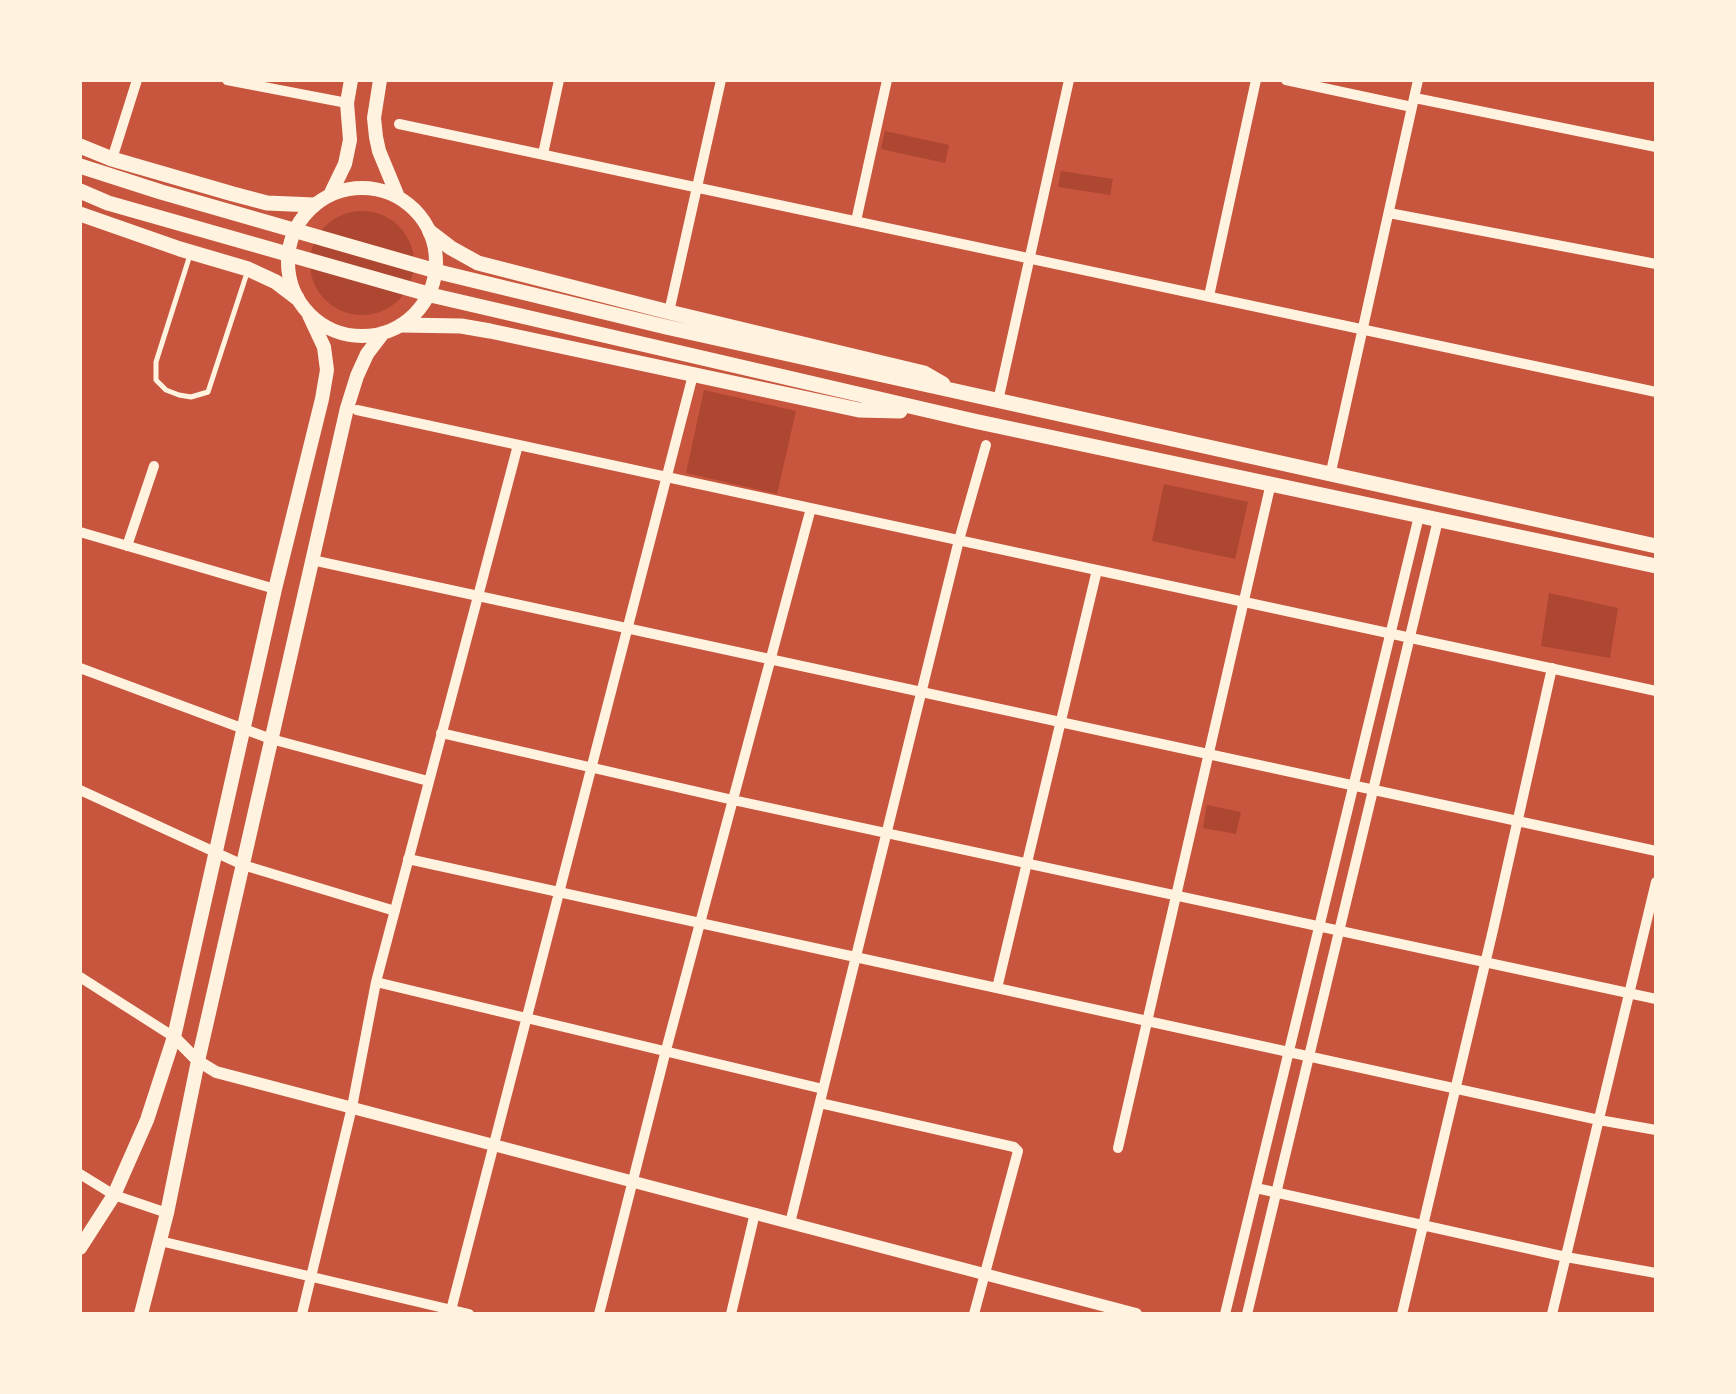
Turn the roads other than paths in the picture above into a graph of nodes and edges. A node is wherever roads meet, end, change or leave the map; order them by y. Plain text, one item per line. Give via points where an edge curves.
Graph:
1 (137, 80) edge
2 (227, 80) edge
3 (351, 80) edge
4 (380, 80) edge
5 (559, 80) edge
6 (721, 80) edge
7 (887, 80) edge
8 (1069, 80) edge
9 (1256, 80) edge
10 (1286, 80) edge
11 (1418, 80) edge
12 (1413, 102) junction
13 (347, 104) junction
14 (398, 124) dead end
15 (80, 146) edge
16 (1656, 148) edge
17 (543, 154) junction
18 (112, 158) junction
19 (80, 166) edge
20 (697, 187) junction
21 (80, 191) edge
22 (330, 195) junction
23 (398, 197) junction
24 (314, 205) junction
25 (1389, 213) junction
26 (80, 214) edge
27 (856, 221) junction
28 (430, 232) junction
29 (190, 252) junction
30 (1029, 258) junction
31 (1656, 264) edge
32 (248, 269) junction
33 (1208, 296) junction
34 (296, 298) junction
35 (669, 312) junction
36 (309, 314) junction
37 (402, 325) junction
38 (1363, 329) junction
39 (383, 333) junction
40 (693, 375) junction
41 (955, 392) junction
42 (1656, 392) edge
43 (998, 401) junction
44 (357, 410) dead end
45 (938, 412) junction
46 (518, 444) junction
47 (986, 445) dead end
48 (154, 466) dead end
49 (1330, 476) junction
50 (667, 477) junction
51 (1271, 483) junction
52 (811, 508) junction
53 (1419, 516) junction
54 (1438, 520) junction
55 (80, 532) edge
56 (959, 540) junction
57 (127, 546) junction
58 (1656, 546) edge
59 (312, 560) junction
60 (1656, 566) edge
61 (1098, 570) junction
62 (274, 589) junction
63 (477, 594) junction
64 (1244, 602) junction
65 (627, 628) junction
66 (1390, 634) junction
67 (1410, 638) junction
68 (770, 660) junction
69 (80, 668) edge
70 (1552, 668) junction
71 (1656, 691) edge
72 (921, 692) junction
73 (1061, 722) junction
74 (244, 729) junction
75 (441, 733) junction
76 (272, 739) junction
77 (1208, 754) junction
78 (591, 768) junction
79 (428, 782) junction
80 (1354, 784) junction
81 (1373, 789) junction
82 (80, 790) edge
83 (733, 800) junction
84 (1516, 821) junction
85 (886, 833) junction
86 (1656, 851) edge
87 (216, 852) junction
88 (408, 858) junction
89 (242, 864) junction
90 (1026, 864) junction
91 (1656, 882) edge
92 (558, 892) junction
93 (1175, 897) junction
94 (395, 910) junction
95 (701, 923) junction
96 (1319, 927) junction
97 (1339, 932) junction
98 (856, 957) junction
99 (1484, 963) junction
100 (80, 977) edge
101 (376, 982) junction
102 (997, 988) junction
103 (1630, 994) junction
104 (1656, 999) edge
105 (525, 1018) junction
106 (1146, 1021) junction
107 (174, 1037) junction
108 (666, 1050) junction
109 (1289, 1052) junction
110 (1309, 1056) junction
111 (198, 1062) junction
112 (1454, 1088) junction
113 (823, 1089) junction
114 (820, 1103) junction
115 (352, 1107) junction
116 (1598, 1120) junction
117 (1656, 1130) edge
118 (492, 1144) junction
119 (1118, 1148) dead end
120 (80, 1174) edge
121 (633, 1182) junction
122 (1256, 1188) junction
123 (1276, 1192) junction
124 (114, 1195) junction
125 (167, 1212) junction
126 (755, 1214) junction
127 (790, 1223) junction
128 (1423, 1225) junction
129 (160, 1241) junction
130 (80, 1248) edge
131 (1566, 1257) junction
132 (1656, 1273) edge
133 (984, 1274) junction
134 (312, 1278) junction
135 (450, 1312) edge
136 (1128, 1313) edge
137 (141, 1314) edge
138 (302, 1314) edge
139 (469, 1314) edge
140 (599, 1314) edge
141 (731, 1314) edge
142 (974, 1314) edge
143 (1225, 1314) edge
144 (1247, 1314) edge
145 (1402, 1314) edge
146 (1552, 1314) edge

1 - 18 street
2 - 13 street
3 - 13 main road
4 - 23 main road via 376,137
5 - 17 street
6 - 20 street
7 - 27 street
8 - 30 street
9 - 33 street
10 - 12 street
11 - 12 street
12 - 16 street
12 - 25 street
13 - 22 main road via 350,140
14 - 17 street
15 - 18 main road
17 - 20 street
18 - 24 main road via 268,203
19 - 41 main road via 443,272
20 - 27 street
20 - 35 street
21 - 45 main road via 435,296
22 - 23 main road via 364,188
22 - 24 main road
23 - 28 main road
24 - 34 main road via 291,239 286,268
25 - 31 street
25 - 38 street
26 - 29 main road
27 - 30 street
28 - 35 main road via 478,262
28 - 37 main road via 434,284
29 - 32 main road
29 - 32 lane via 156,362 156,380 179,395 208,392
30 - 33 street
30 - 43 street
32 - 34 main road
33 - 38 street
34 - 36 main road
35 - 41 main road via 924,372
36 - 39 main road via 344,334
36 - 62 main road via 327,370
37 - 39 main road
37 - 40 main road via 461,326
38 - 42 street
38 - 49 street
39 - 59 main road via 356,376
40 - 45 main road via 859,410
40 - 50 street
41 - 43 main road
43 - 49 main road
44 - 46 street
45 - 51 main road
46 - 50 street
46 - 63 street
47 - 56 street
48 - 57 street
49 - 58 main road
50 - 52 street
50 - 65 street
51 - 53 main road
51 - 64 street
52 - 56 street
52 - 68 street
53 - 54 main road
53 - 66 street
54 - 60 main road
54 - 67 street
55 - 57 street
56 - 61 street
56 - 72 street
57 - 62 street
59 - 63 street
59 - 76 main road
61 - 64 street
61 - 73 street
62 - 74 main road
63 - 65 street
63 - 75 street
64 - 66 street
64 - 77 street
65 - 68 street
65 - 78 street
66 - 67 street
66 - 80 street
67 - 70 street
67 - 81 street
68 - 72 street
68 - 83 street
69 - 74 street
70 - 71 street
70 - 84 street
72 - 73 street
72 - 85 street
73 - 77 street
73 - 90 street
74 - 76 street
74 - 87 main road
75 - 78 street
75 - 79 street
76 - 79 street
76 - 89 main road
77 - 80 street
77 - 93 street
78 - 83 street
78 - 92 street
79 - 88 street
80 - 81 street
80 - 96 street
81 - 84 street
81 - 97 street
82 - 87 street
83 - 85 street
83 - 95 street
84 - 86 street
84 - 99 street
85 - 90 street
85 - 98 street
87 - 89 street
87 - 107 main road
88 - 92 street
88 - 94 street
89 - 94 street
89 - 111 main road
90 - 93 street
90 - 102 street
91 - 103 street
92 - 95 street
92 - 105 street
93 - 96 street
93 - 106 street
94 - 101 street
95 - 98 street
95 - 108 street
96 - 97 street
96 - 109 street
97 - 99 street
97 - 110 street
98 - 102 street
98 - 113 street
99 - 103 street
99 - 112 street
100 - 107 street
101 - 105 street
101 - 115 street
102 - 106 street
103 - 104 street
103 - 116 street
105 - 108 street
105 - 118 street
106 - 109 street
106 - 119 street
107 - 111 street
107 - 124 main road
108 - 113 street
108 - 121 street
109 - 110 street
109 - 122 street
110 - 112 street
110 - 123 street
111 - 115 street
111 - 125 main road
112 - 116 street
112 - 128 street
113 - 114 street
114 - 127 street
114 - 133 street via 1014,1147 1018,1156
115 - 118 street
115 - 134 street
116 - 117 street
116 - 131 street
118 - 121 street
118 - 135 street
120 - 124 street
121 - 126 street
121 - 140 street
122 - 123 street
122 - 143 street
123 - 128 street
123 - 144 street
124 - 125 street
124 - 130 main road
125 - 129 main road
126 - 127 street
126 - 141 street
127 - 133 street
128 - 131 street
128 - 145 street
129 - 134 street
129 - 137 main road
131 - 132 street
131 - 146 street
133 - 136 street
133 - 142 street
134 - 135 street
134 - 138 street
135 - 139 street

